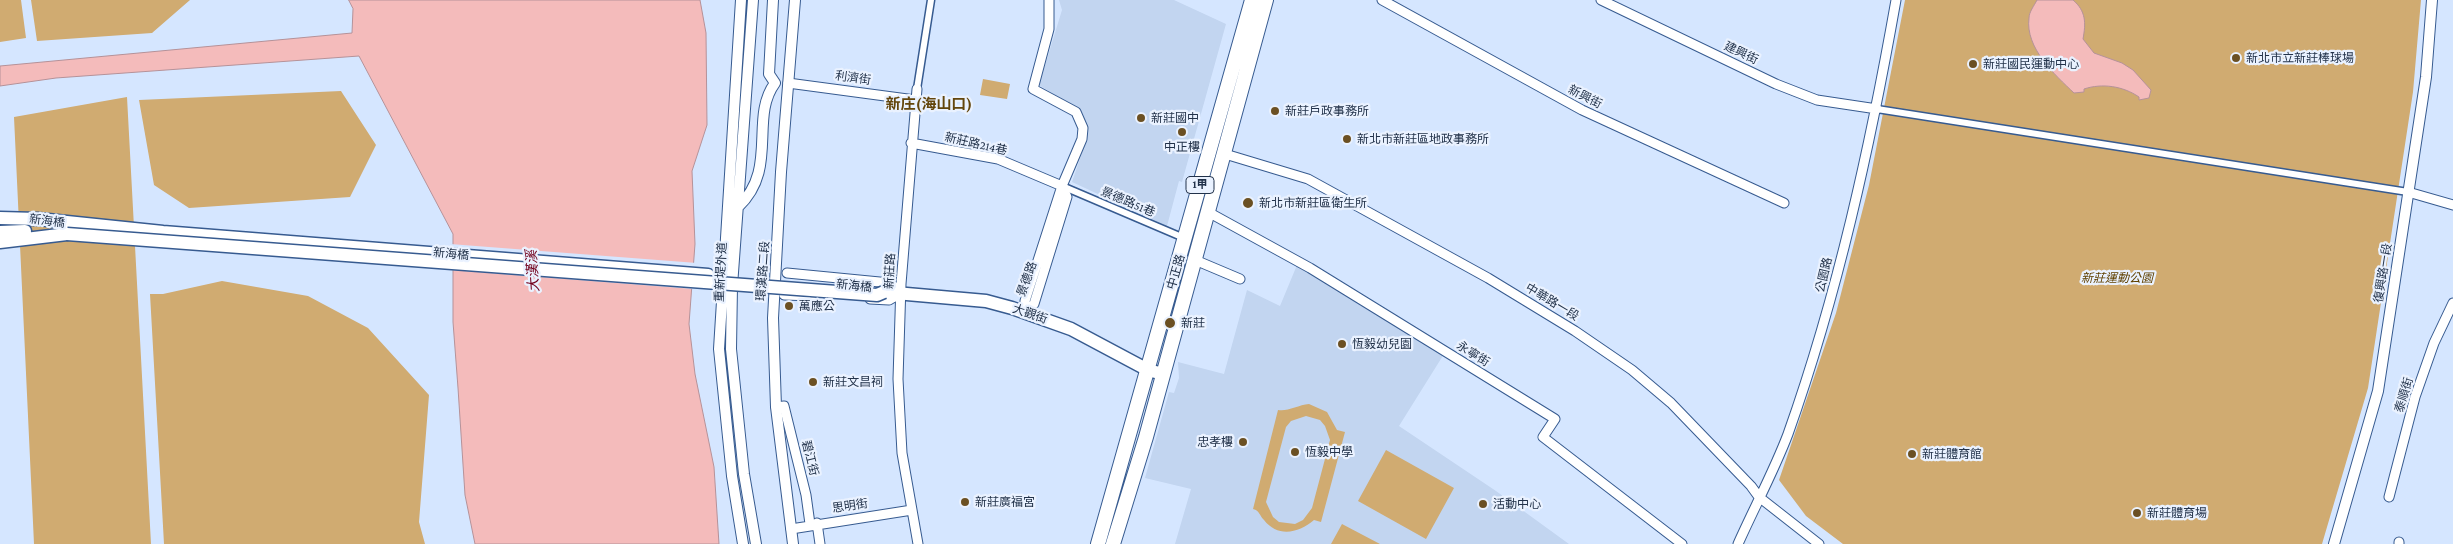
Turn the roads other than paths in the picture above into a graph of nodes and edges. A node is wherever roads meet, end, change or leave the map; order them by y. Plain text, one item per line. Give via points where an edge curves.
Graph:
1 (741, 0) edge
2 (752, 0) edge
3 (773, 0) edge
4 (796, 0) edge
5 (931, 0) edge
6 (1049, 0) edge
7 (1252, 0) edge
8 (1266, 0) edge
9 (1382, 0) edge
10 (1601, 0) edge
11 (1896, 0) edge
12 (2432, 0) edge
13 (775, 83) junction
14 (788, 83) junction
15 (916, 89) joint
16 (915, 100) junction
17 (1877, 109) junction
18 (911, 143) junction
19 (1225, 154) junction
20 (1062, 186) junction
21 (2408, 192) junction
22 (1784, 203) dead end
23 (2453, 204) edge
24 (738, 207) junction
25 (1208, 212) junction
26 (0, 218) edge
27 (0, 232) edge
28 (67, 234) junction
29 (1186, 239) junction
30 (0, 242) edge
31 (1195, 260) junction
32 (787, 273) dead end
33 (1240, 279) dead end
34 (884, 292) junction
35 (901, 293) junction
36 (784, 295) dead end
37 (2453, 303) edge
38 (1025, 311) junction
39 (1148, 370) junction
40 (1163, 374) junction
41 (776, 407) junction
42 (1760, 497) junction
43 (2389, 497) dead end
44 (912, 510) junction
45 (813, 524) junction
46 (791, 529) junction
47 (743, 544) edge
48 (756, 544) edge
49 (793, 544) edge
50 (820, 544) edge
51 (918, 544) edge
52 (1098, 544) edge
53 (1113, 544) edge
54 (1682, 544) edge
55 (1738, 544) edge
56 (1819, 544) edge
57 (2334, 544) edge

1 - 47 street, 重新堤外道 via 719,349 732,476
2 - 24 street, 重新堤外道
3 - 13 street via 769,74
4 - 14 street, 環漢路二段
5 - 15 street, 新莊路
6 - 20 street, 景德路 via 1049,28 1033,89 1076,112 1083,128 1082,139
7 - 29 main road, 中正路 / 1甲
8 - 19 main road, 中正路 / 1甲
9 - 22 street, 新興街 via 1582,110
10 - 17 street, 建興街 via 1776,84 1817,100
11 - 17 street, 公園路
12 - 21 street, 復興路一段 via 2426,78
13 - 14 street
13 - 24 street via 766,94 761,169 747,199
14 - 16 street, 利濟街
14 - 41 street, 環漢路二段 via 773,303
15 - 16 street, 新莊路
16 - 18 street, 新莊路
17 - 21 street
17 - 42 street, 公園路 via 1829,309 1787,436
18 - 20 street, 新莊路214巷 via 998,159
18 - 35 street, 新莊路
19 - 25 main road, 中正路 / 1甲
19 - 42 street, 中華路一段 via 1308,179 1488,278 1575,331 1632,370 1671,403
20 - 29 street, 景德路51巷
20 - 38 street, 景德路 via 1025,301
21 - 23 street
21 - 57 street, 復興路一段 via 2378,391
24 - 48 street, 重新堤外道 via 731,349 744,474
25 - 31 main road, 中正路 / 1甲
25 - 54 street, 永寧街 via 1310,268 1555,419 1543,437
26 - 34 main road, 新海橋 via 876,288
27 - 28 main road, 新海橋
28 - 30 main road
28 - 34 main road, 新海橋, bridge via 877,295
29 - 39 main road, 中正路 / 1甲
31 - 33 street
31 - 40 main road, 中正路 / 1甲
32 - 35 street, 大觀街 via 890,282
34 - 35 main road, 大觀街
35 - 36 street, 大觀街 via 889,300
35 - 38 main road, 大觀街 via 986,302
35 - 44 street, 新莊路 via 898,379 902,452
37 - 43 street, 泰順街 via 2434,343 2415,397
38 - 39 main road, 大觀街 via 1071,329
39 - 40 main road, 大觀街
39 - 52 main road, 中正路 / 1甲
40 - 53 main road, 中正路 / 1甲
41 - 45 street, 碧江街 via 784,406
41 - 46 street, 環漢路二段
42 - 55 street, 公園路
42 - 56 street, 中華路一段
44 - 45 street, 思明街
44 - 51 street, 新莊路
45 - 46 street, 思明街
45 - 50 street, 碧江街
46 - 49 street, 環漢路二段

